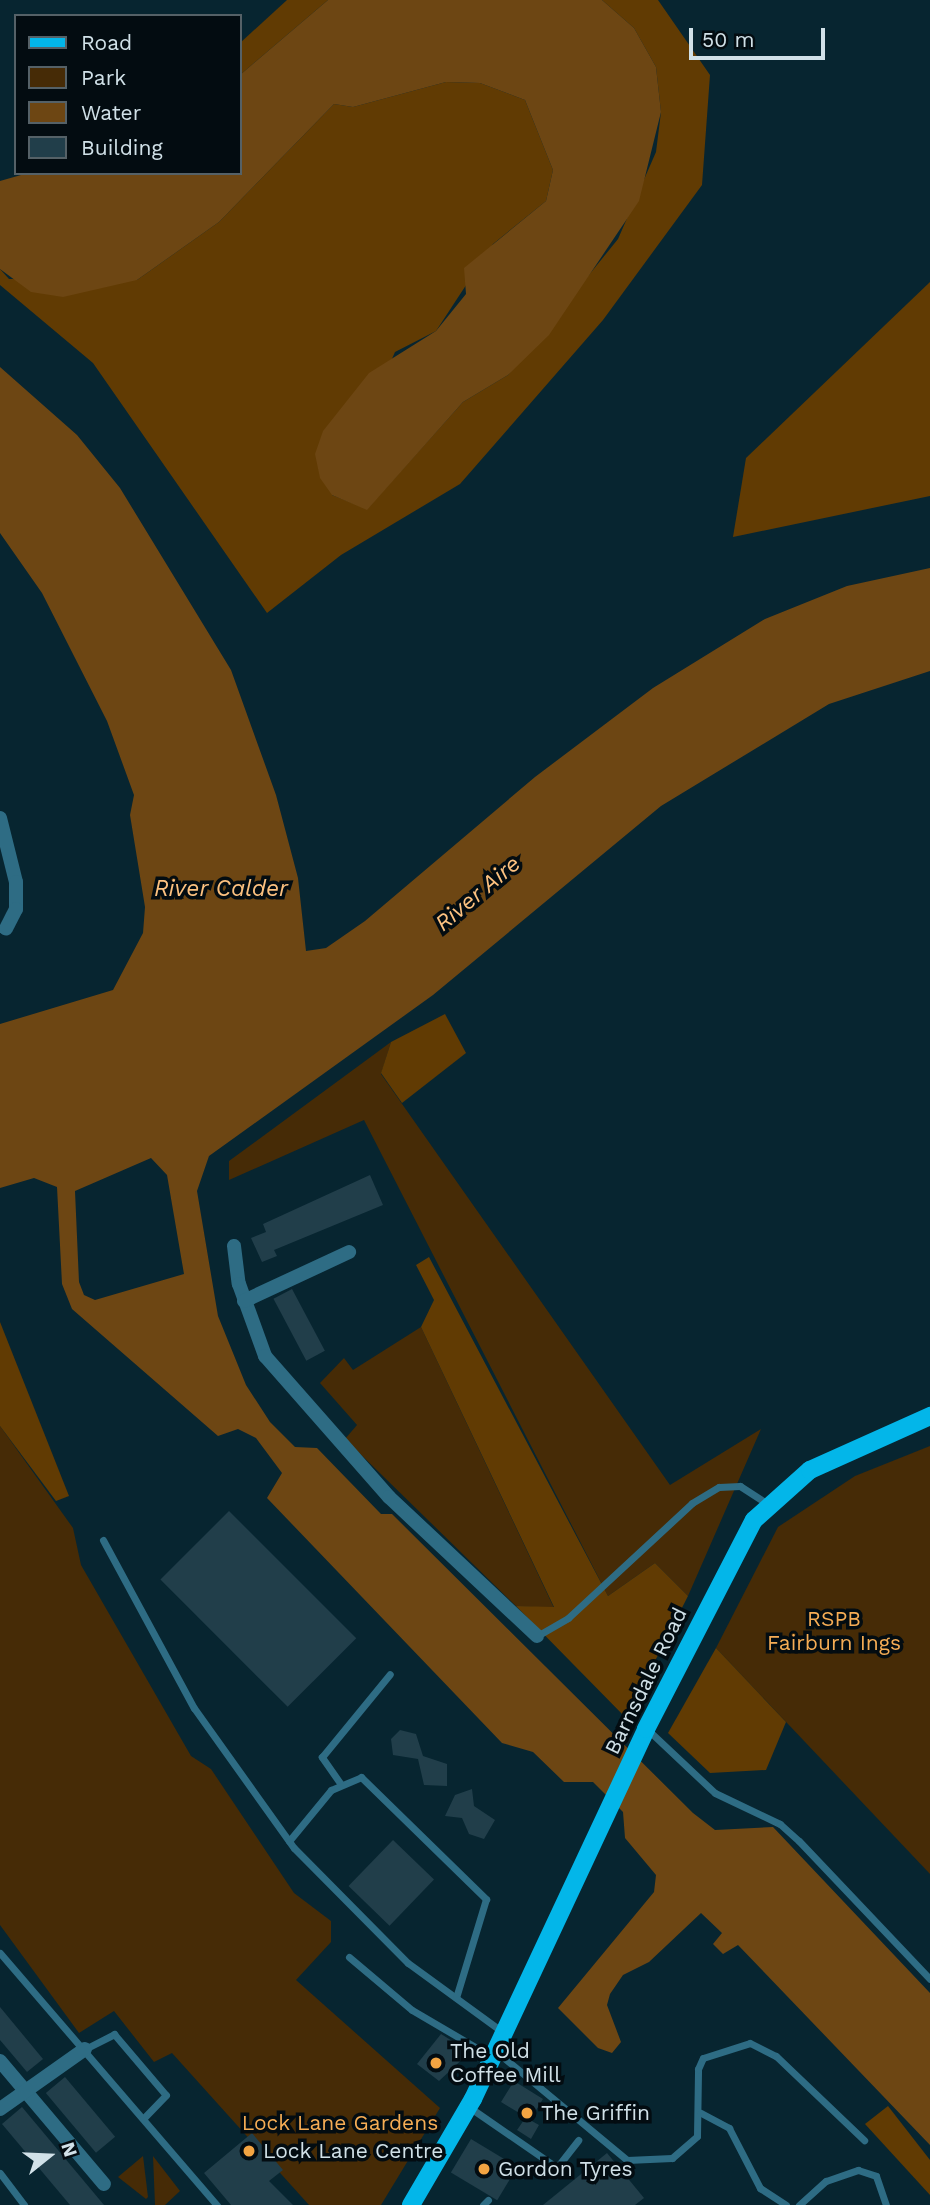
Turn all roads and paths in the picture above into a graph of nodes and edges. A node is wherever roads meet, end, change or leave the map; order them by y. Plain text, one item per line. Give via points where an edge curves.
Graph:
1 (0, 818) edge
2 (6, 929) dead end
3 (234, 1246) dead end
4 (349, 1252) dead end
5 (244, 1301) junction
6 (930, 1416) edge
7 (768, 1505) junction
8 (103, 1540) dead end
9 (537, 1636) joint
10 (390, 1674) dead end
11 (646, 1729) junction
12 (340, 1783) junction
13 (289, 1841) junction
14 (0, 1953) edge
15 (349, 1957) dead end
16 (930, 1979) edge
17 (456, 1998) junction
18 (505, 2034) junction
19 (85, 2049) junction
20 (494, 2055) junction
21 (0, 2061) edge
22 (26, 2091) junction
23 (468, 2107) junction
24 (0, 2109) edge
25 (701, 2113) junction
26 (144, 2118) junction
27 (578, 2140) dead end
28 (864, 2140) dead end
29 (0, 2173) edge
30 (104, 2184) dead end
31 (417, 2202) edge
32 (24, 2205) edge
33 (217, 2205) edge
34 (786, 2205) edge
35 (799, 2205) edge
36 (886, 2205) edge

1 - 2 street via 16,882 16,909
3 - 5 street
4 - 5 street
5 - 9 street via 265,1356 297,1394 389,1497
6 - 7 main road, Barnsdale Road via 810,1470
7 - 9 lane via 740,1486 719,1487 692,1503 568,1618
7 - 11 main road, Barnsdale Road via 738,1545
8 - 13 lane via 194,1708
10 - 12 lane via 322,1757
11 - 16 lane via 730,1805 789,1832
11 - 18 main road, Barnsdale Road
12 - 13 lane
12 - 17 lane via 361,1777 486,1899
13 - 17 lane via 408,1963
14 - 19 lane
15 - 20 lane via 412,2010
17 - 18 lane
18 - 20 main road, Barnsdale Road
19 - 22 street
19 - 26 lane
19 - 26 lane via 114,2034 166,2095
20 - 23 main road, Barnsdale Road
20 - 25 lane via 627,2160 672,2158 697,2136
21 - 22 street
22 - 24 street
22 - 30 street
23 - 27 lane via 553,2165
23 - 31 main road, Barnsdale Road
25 - 28 lane via 698,2069 704,2058 750,2043 776,2056
25 - 34 lane via 729,2128 760,2188
26 - 33 lane
29 - 32 lane
35 - 36 lane via 826,2181 858,2170 876,2176

